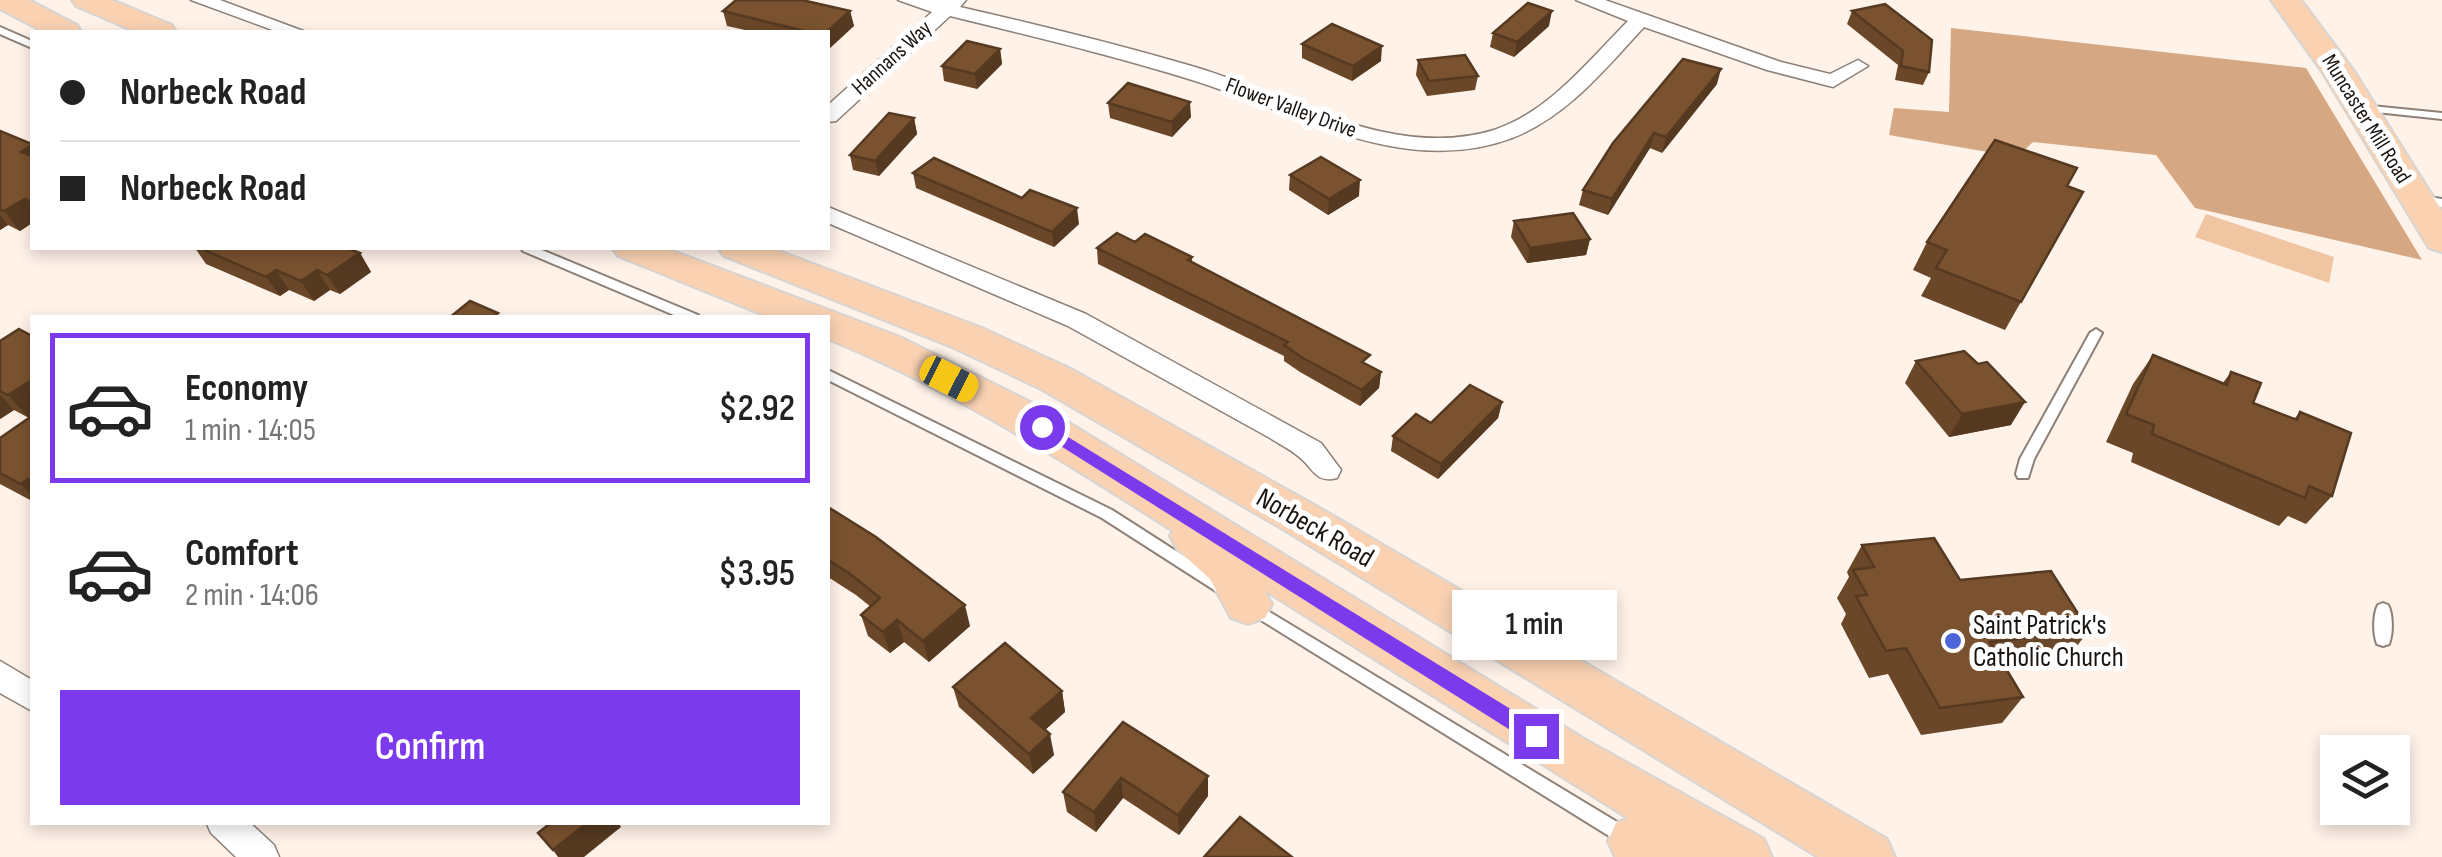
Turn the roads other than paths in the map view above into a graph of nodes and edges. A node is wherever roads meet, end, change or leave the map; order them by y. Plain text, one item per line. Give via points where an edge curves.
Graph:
1 (6, 0) edge
2 (87, 0) edge
3 (201, 0) edge
4 (908, 0) edge
5 (1586, 0) edge
6 (2286, 0) edge
7 (951, 5) edge
8 (1639, 20) junction
9 (0, 30) edge
10 (62, 30) edge
11 (156, 30) edge
12 (290, 30) edge
13 (30, 44) edge
14 (1858, 66) dead end
15 (2360, 108) junction
16 (830, 114) edge
17 (2442, 116) edge
18 (2429, 200) edge
19 (830, 215) edge
20 (2442, 240) edge
21 (532, 250) edge
22 (645, 250) edge
23 (741, 250) edge
24 (674, 254) edge
25 (687, 315) edge
26 (804, 315) edge
27 (830, 325) edge
28 (2096, 333) dead end
29 (830, 376) edge
30 (1327, 470) dead end
31 (2023, 474) dead end
32 (1132, 484) junction
33 (1248, 604) junction
34 (2383, 609) dead end
35 (2383, 639) dead end
36 (0, 675) edge
37 (30, 696) edge
38 (226, 825) edge
39 (1647, 849) edge
40 (1733, 850) edge
41 (261, 857) edge
42 (1868, 857) edge

1 - 10 main road
2 - 11 main road
3 - 12 street
4 - 7 street, Flower Valley Drive
5 - 8 street
6 - 15 main road, Muncaster Mill Road
7 - 8 street, Flower Valley Drive via 1202,76 1362,135 1440,145 1501,135 1545,115
7 - 16 street, Hannans Way
8 - 14 street via 1833,82
9 - 13 lane
15 - 17 lane
15 - 18 main road, Muncaster Mill Road
18 - 20 main road, Muncaster Mill Road
19 - 30 street, Norbeck Road via 1077,320 1280,431 1311,450
21 - 25 lane
22 - 24 main road
23 - 42 main road, Norbeck Road via 1056,379
24 - 26 main road
27 - 32 main road, Norbeck Road via 1042,427
28 - 31 lane
29 - 33 lane via 1107,514
32 - 33 main road via 1226,566
32 - 40 main road, Norbeck Road via 1568,756
33 - 39 lane
34 - 35 lane
36 - 37 street
38 - 41 street
39 - 40 main road

